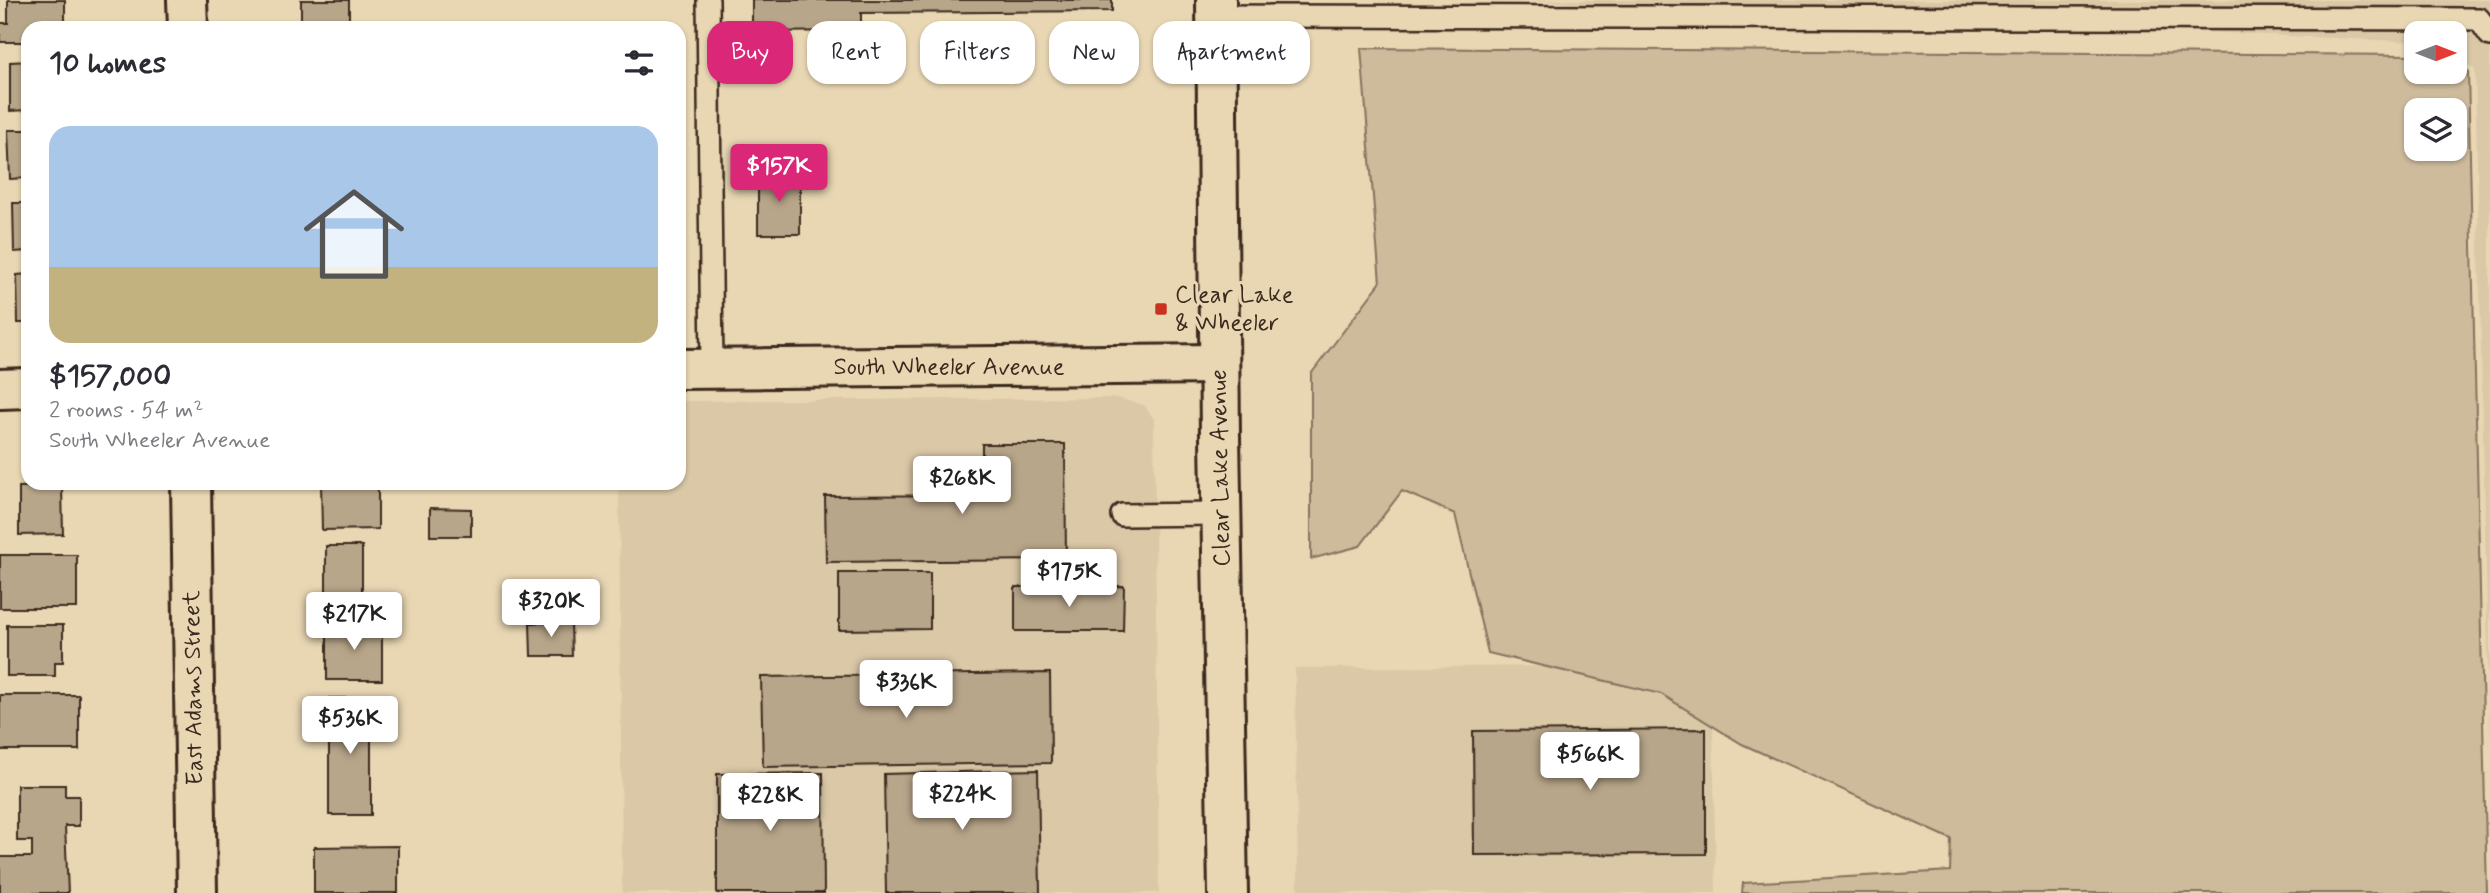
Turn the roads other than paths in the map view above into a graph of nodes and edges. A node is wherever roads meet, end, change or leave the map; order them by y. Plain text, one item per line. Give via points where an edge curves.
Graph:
1 (187, 0) edge
2 (708, 0) edge
3 (1216, 8) edge
4 (188, 21) edge
5 (2490, 35) edge
6 (1219, 364) junction
7 (696, 369) edge
8 (21, 388) edge
9 (0, 389) edge
10 (191, 490) edge
11 (1222, 514) junction
12 (1122, 515) dead end
13 (197, 893) edge
14 (1227, 893) edge

1 - 4 street
2 - 7 lane
3 - 5 lane via 2479,19
3 - 6 street, Clear Lake Avenue
6 - 7 street, South Wheeler Avenue
6 - 11 street, Clear Lake Avenue
8 - 9 street
10 - 13 street, East Adams Street
11 - 12 lane
11 - 14 street, Clear Lake Avenue

